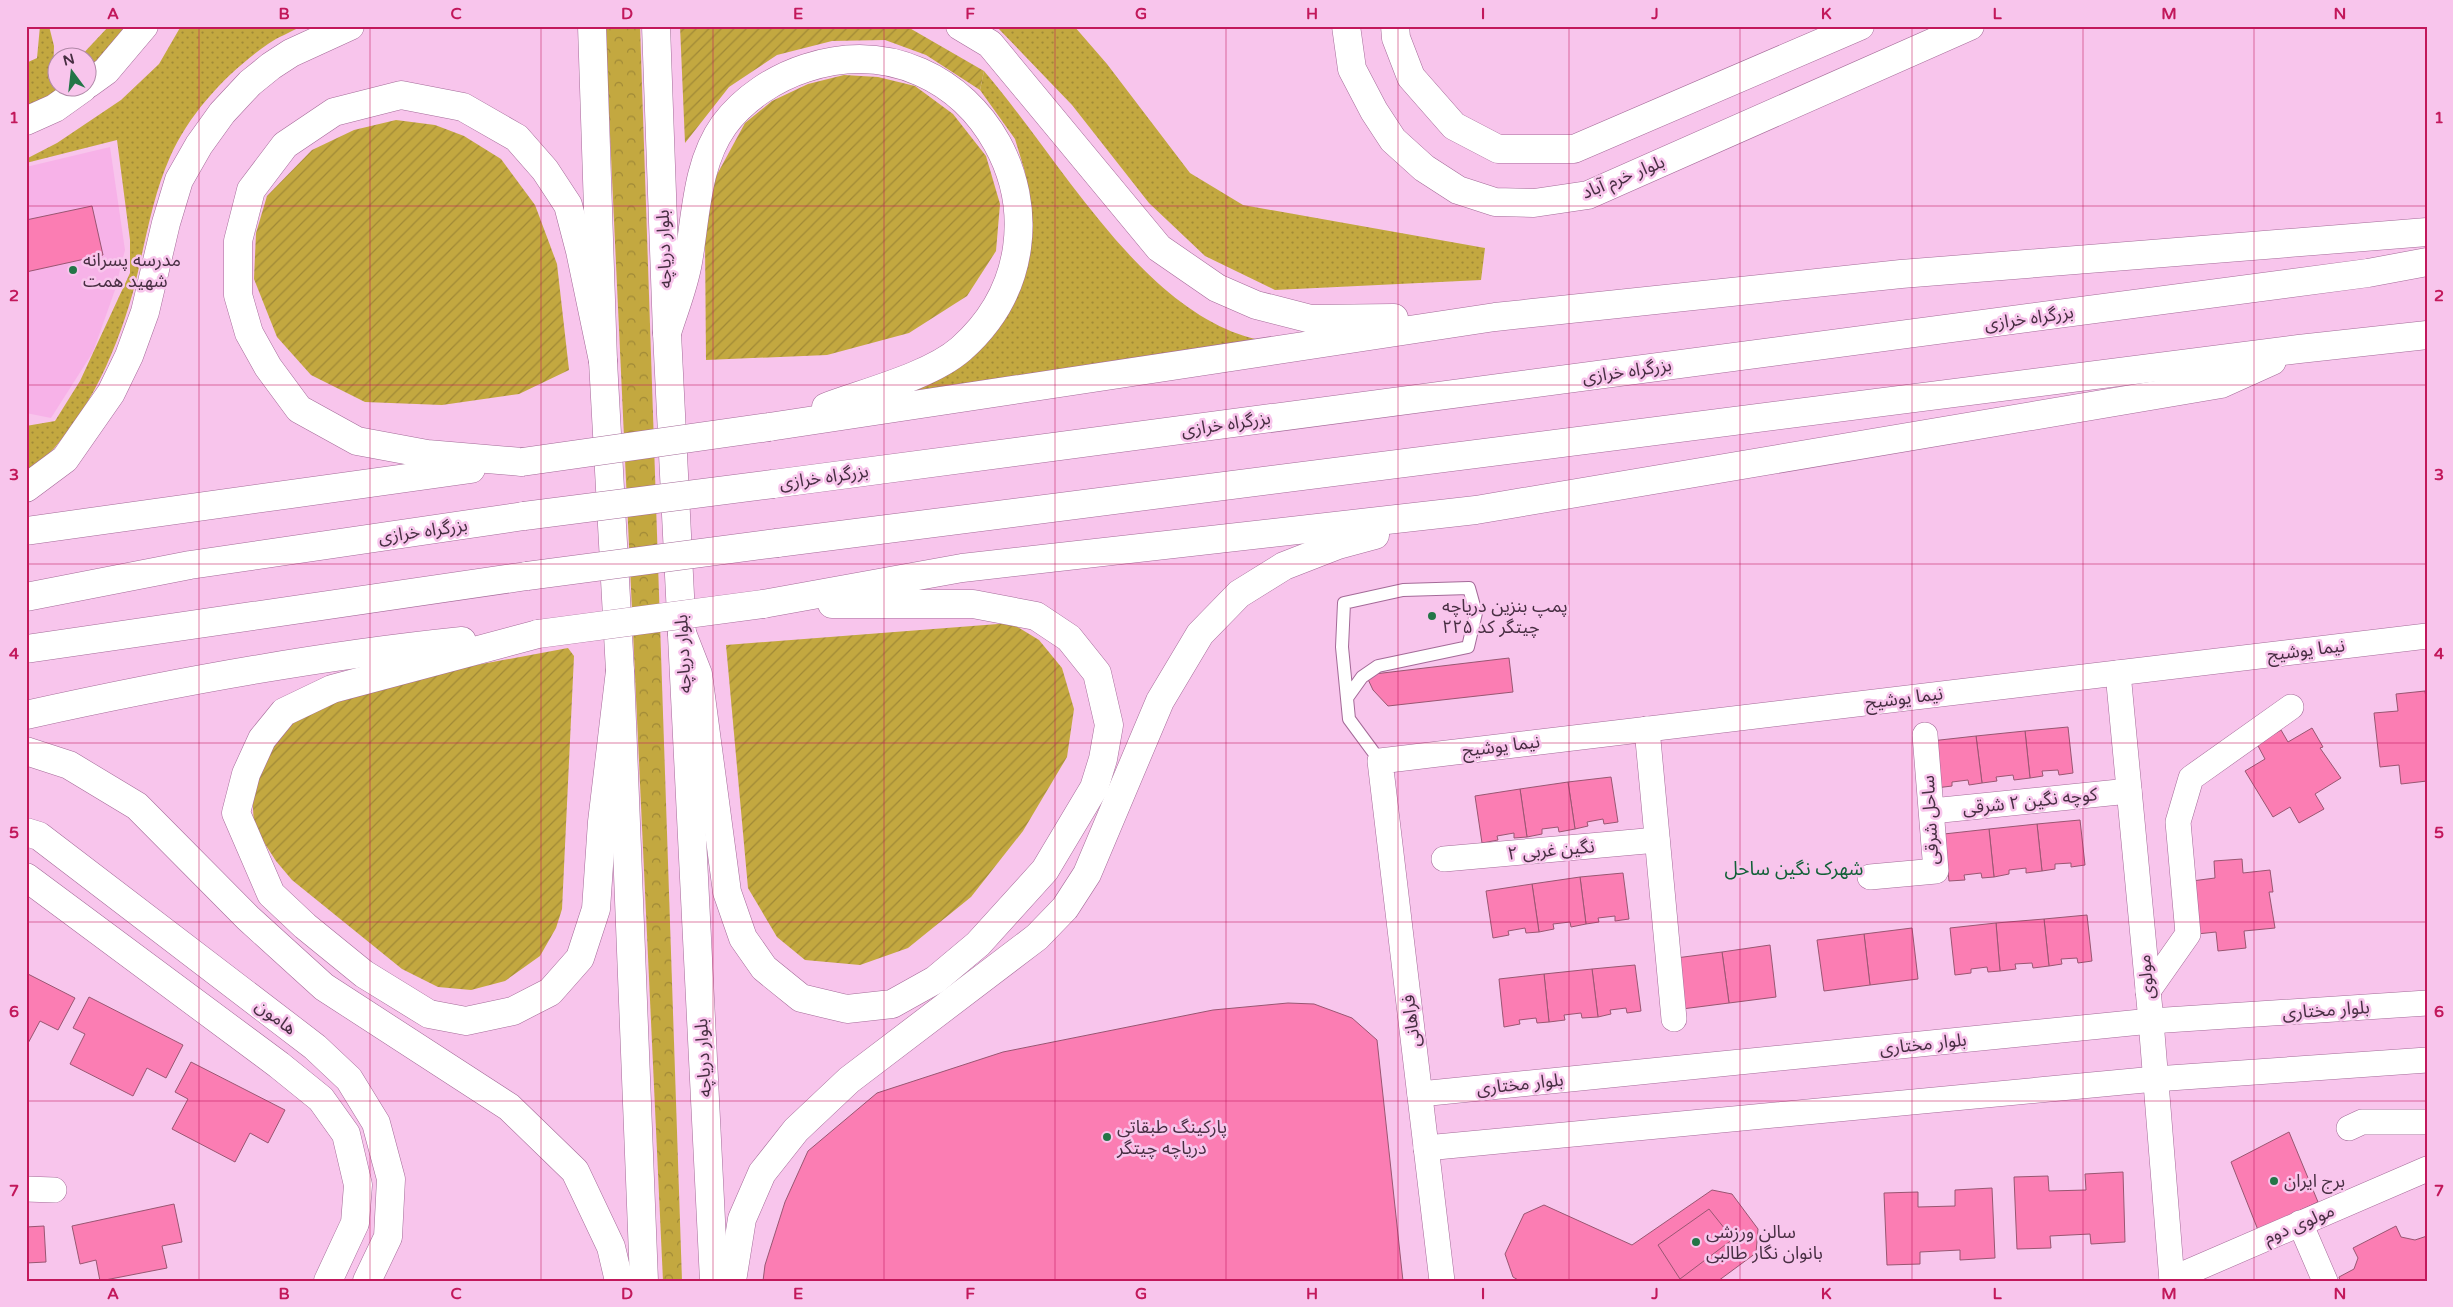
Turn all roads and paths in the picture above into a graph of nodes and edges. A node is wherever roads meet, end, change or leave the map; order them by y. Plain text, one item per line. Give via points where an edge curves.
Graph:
1 (144, 26) edge
2 (350, 26) edge
3 (592, 26) edge
4 (656, 26) edge
5 (960, 26) edge
6 (1346, 26) edge
7 (1395, 26) edge
8 (1860, 26) edge
9 (1970, 26) edge
10 (98, 77) edge
11 (69, 98) edge
12 (26, 121) edge
13 (2427, 232) edge
14 (2427, 262) edge
15 (1495, 317) junction
16 (667, 333) junction
17 (2427, 335) edge
18 (2299, 349) junction
19 (603, 361) junction
20 (769, 427) junction
21 (522, 462) junction
22 (26, 488) edge
23 (1476, 510) junction
24 (26, 531) edge
25 (26, 597) edge
26 (763, 604) junction
27 (682, 633) junction
28 (538, 634) junction
29 (2427, 636) edge
30 (26, 649) edge
31 (620, 671) junction
32 (2118, 673) junction
33 (1347, 698) junction
34 (2291, 708) dead end
35 (26, 716) edge
36 (1647, 729) junction
37 (1924, 735) dead end
38 (26, 751) edge
39 (1380, 761) junction
40 (2129, 792) junction
41 (1932, 811) junction
42 (26, 832) edge
43 (1658, 840) junction
44 (1444, 859) dead end
45 (26, 877) edge
46 (1870, 877) dead end
47 (2148, 990) junction
48 (2427, 1004) edge
49 (1674, 1019) dead end
50 (2151, 1021) junction
51 (2427, 1060) edge
52 (2155, 1079) junction
53 (1420, 1094) junction
54 (2427, 1122) edge
55 (2349, 1128) dead end
56 (1426, 1148) junction
57 (2424, 1175) edge
58 (26, 1189) edge
59 (54, 1190) dead end
60 (2300, 1223) junction
61 (2172, 1280) edge
62 (328, 1281) edge
63 (367, 1281) edge
64 (619, 1281) edge
65 (644, 1281) edge
66 (714, 1281) edge
67 (732, 1281) edge
68 (1442, 1281) edge
69 (2325, 1281) edge

1 - 10 main road
2 - 22 main road via 291,53 271,66 222,113 199,145 180,180 166,223 145,312 111,393 65,459
3 - 19 main road
4 - 16 main road, بلوار دریاچه
5 - 15 main road via 990,44 1159,248 1217,288 1256,305 1311,319
6 - 9 main road, بلوار خرم آباد via 1352,69 1393,140 1424,168 1458,190 1495,202 1534,204 1588,195
7 - 8 main road via 1410,77 1454,126 1498,149 1574,149
11 - 12 main road
13 - 15 main road via 1901,274
14 - 25 main road, بزرگراه خرازی, bridge via 2358,274 524,516 190,565
15 - 20 main road
16 - 20 main road via 688,265 698,192 708,159 724,126 743,105 766,87 794,72 824,62 853,59 889,62 923,72 952,89 998,145 1016,187 1020,227 1004,294 988,321 960,350 926,371
16 - 27 main road, بلوار دریاچه
17 - 18 main road
18 - 23 main road via 2221,384
18 - 30 main road, bridge via 777,543
19 - 21 main road via 568,206 545,170 516,138 463,107 401,95 334,112 285,145 251,190 238,241 238,295 249,333 268,367 299,409 357,441 427,454
19 - 31 main road
20 - 21 main road, bridge
21 - 24 main road
23 - 26 main road via 962,568
23 - 67 main road via 1338,545 1284,566 1239,594 1200,634 1160,701 1087,874 1065,908 1037,937 849,1080 796,1130 762,1172 748,1203 742,1219
26 - 27 main road via 973,604 1036,616 1069,638 1097,673 1109,725 1104,758 1094,788 1044,870 978,944 936,980 892,1004 847,1009 801,998 764,968 743,938 727,892 698,674
26 - 28 main road, bridge
27 - 66 main road, بلوار دریاچه
28 - 31 main road via 332,690 284,712 262,739 246,774 236,813 271,894 364,974 429,1014 466,1021 513,1012 550,992 580,958 596,909 602,822
28 - 35 main road via 382,649 165,684
29 - 32 street, نیما یوشیج
31 - 65 main road
32 - 36 street, نیما یوشیج
32 - 40 street, مولوی
33 - 33 lane via 1342,647 1344,603 1403,590 1469,588 1476,614 1468,647 1378,666 1362,677
33 - 39 lane via 1349,719
34 - 47 street via 2191,778 2178,822 2188,934
36 - 39 street, نیما یوشیج
36 - 43 street
37 - 41 street, ساحل شرقی
38 - 64 main road via 69,765 137,806 248,918 324,988 509,1107 575,1171 611,1247
39 - 53 street, فراهانی
40 - 41 street, کوچه نگین ۲ شرقی
40 - 47 street, مولوی
41 - 46 street, ساحل شرقی via 1936,871
42 - 63 main road, هامون via 47,842 315,1048 349,1079 376,1124 391,1179 388,1237
43 - 44 street, نگین غربی ۲
43 - 49 street
45 - 62 main road, هامون via 321,1099 346,1134 358,1185 355,1223
47 - 50 street, مولوی
48 - 50 street, بلوار مختاری
50 - 52 street, مولوی
50 - 53 street, بلوار مختاری
51 - 52 street
52 - 56 street
52 - 61 street, مولوی
53 - 56 street, فراهانی
54 - 55 street via 2362,1122
56 - 68 street, فراهانی
57 - 60 street, مولوی دوم
58 - 59 street
60 - 61 street, مولوی دوم
60 - 69 street

